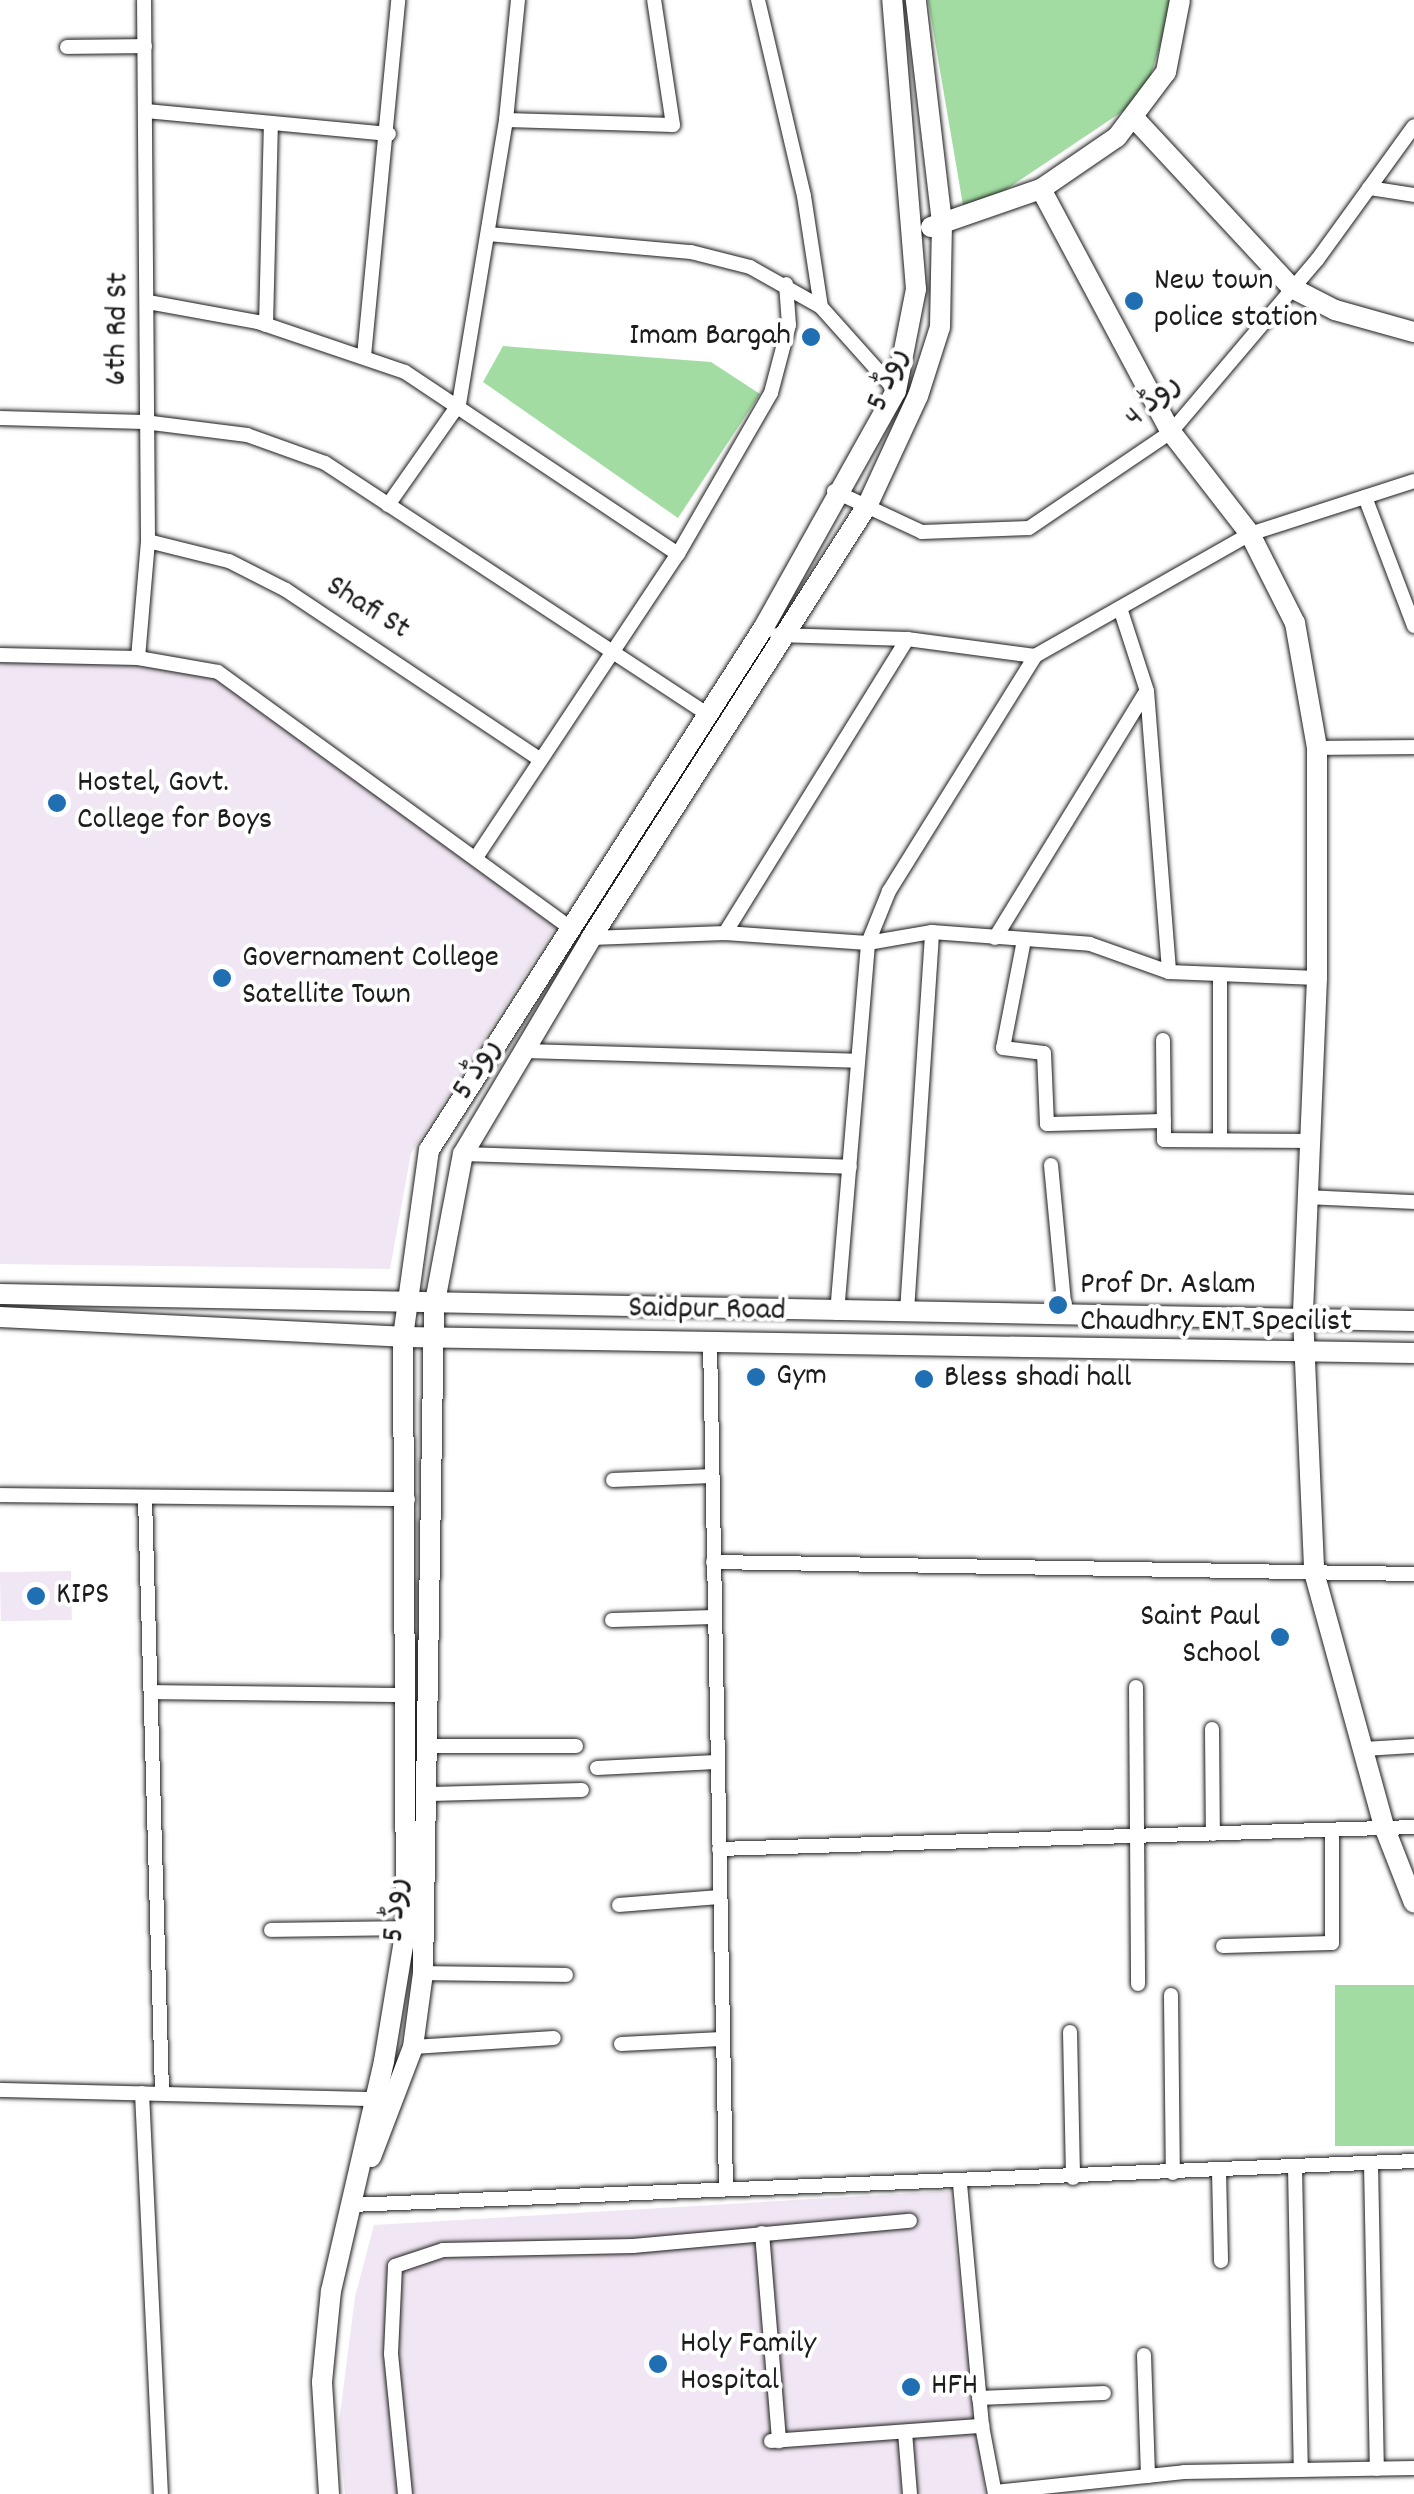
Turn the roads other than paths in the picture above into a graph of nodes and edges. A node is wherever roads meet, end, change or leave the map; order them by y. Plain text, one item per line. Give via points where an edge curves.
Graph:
1 (144, 0) edge
2 (398, 0) edge
3 (518, 0) edge
4 (654, 0) edge
5 (758, 0) edge
6 (892, 0) edge
7 (916, 0) edge
8 (1180, 0) edge
9 (145, 46) junction
10 (67, 47) dead end
11 (146, 111) junction
12 (1134, 119) junction
13 (506, 120) junction
14 (271, 123) junction
15 (1414, 126) edge
16 (389, 134) junction
17 (1369, 188) junction
18 (1041, 189) junction
19 (1414, 195) edge
20 (942, 223) junction
21 (915, 232) junction
22 (488, 234) junction
23 (786, 284) junction
24 (1292, 288) junction
25 (148, 302) junction
26 (821, 307) junction
27 (266, 324) junction
28 (1414, 332) edge
29 (364, 356) junction
30 (896, 391) junction
31 (459, 404) junction
32 (0, 418) edge
33 (144, 422) junction
34 (1171, 432) junction
35 (1414, 481) edge
36 (834, 491) junction
37 (1365, 497) junction
38 (388, 504) junction
39 (868, 504) junction
40 (1250, 534) junction
41 (148, 541) junction
42 (678, 554) junction
43 (1120, 608) junction
44 (1414, 626) edge
45 (764, 627) junction
46 (784, 639) junction
47 (908, 639) junction
48 (0, 655) edge
49 (612, 655) junction
50 (1035, 656) junction
51 (138, 658) junction
52 (1147, 691) junction
53 (707, 714) junction
54 (1414, 747) edge
55 (1317, 748) junction
56 (538, 758) junction
57 (477, 856) junction
58 (932, 932) junction
59 (581, 933) junction
60 (724, 933) junction
61 (995, 938) junction
62 (1024, 940) junction
63 (868, 944) junction
64 (1168, 972) junction
65 (1220, 978) junction
66 (1317, 978) junction
67 (1163, 1040) dead end
68 (524, 1051) junction
69 (858, 1061) junction
70 (1164, 1121) junction
71 (1220, 1140) junction
72 (1310, 1141) junction
73 (463, 1154) junction
74 (1051, 1165) dead end
75 (850, 1167) junction
76 (1308, 1198) junction
77 (1414, 1202) edge
78 (0, 1294) edge
79 (404, 1305) junction
80 (434, 1307) junction
81 (907, 1311) junction
82 (837, 1313) junction
83 (1064, 1313) junction
84 (1302, 1315) junction
85 (0, 1317) edge
86 (1414, 1321) edge
87 (436, 1336) junction
88 (403, 1337) junction
89 (710, 1341) junction
90 (1303, 1350) junction
91 (1414, 1353) edge
92 (712, 1476) junction
93 (613, 1480) dead end
94 (0, 1496) edge
95 (145, 1498) junction
96 (408, 1500) junction
97 (713, 1562) junction
98 (1314, 1572) junction
99 (1414, 1574) edge
100 (715, 1617) junction
101 (612, 1620) dead end
102 (1136, 1687) dead end
103 (151, 1692) junction
104 (408, 1695) junction
105 (1212, 1729) dead end
106 (430, 1746) junction
107 (576, 1746) dead end
108 (1414, 1746) edge
109 (1363, 1749) junction
110 (716, 1762) junction
111 (597, 1768) dead end
112 (582, 1790) dead end
113 (430, 1794) junction
114 (1414, 1827) edge
115 (1385, 1828) junction
116 (1332, 1830) junction
117 (1213, 1834) junction
118 (1138, 1836) junction
119 (720, 1848) junction
120 (719, 1897) junction
121 (1414, 1903) edge
122 (619, 1905) dead end
123 (406, 1928) junction
124 (272, 1930) dead end
125 (1223, 1946) dead end
126 (423, 1973) junction
127 (566, 1975) dead end
128 (1138, 1984) dead end
129 (1171, 1995) dead end
130 (1070, 2032) dead end
131 (554, 2038) dead end
132 (722, 2039) junction
133 (622, 2044) dead end
134 (413, 2046) junction
135 (0, 2090) edge
136 (142, 2093) junction
137 (162, 2093) junction
138 (387, 2098) junction
139 (1414, 2161) edge
140 (1371, 2163) junction
141 (1295, 2167) junction
142 (1219, 2171) junction
143 (1173, 2173) junction
144 (1072, 2178) junction
145 (960, 2184) junction
146 (726, 2188) junction
147 (351, 2205) junction
148 (910, 2221) dead end
149 (762, 2233) junction
150 (1222, 2261) dead end
151 (1144, 2355) dead end
152 (1104, 2393) dead end
153 (980, 2398) junction
154 (982, 2426) junction
155 (905, 2432) junction
156 (1414, 2468) edge
157 (1377, 2469) junction
158 (1301, 2470) junction
159 (1148, 2476) junction
160 (995, 2493) edge
161 (161, 2494) edge
162 (329, 2494) edge
163 (405, 2494) edge
164 (910, 2494) edge

1 - 9 street, 6th Rd St
2 - 16 street
3 - 13 street
4 - 13 street via 673,125
5 - 26 street via 804,196
6 - 21 main road, روڈ 5
7 - 20 main road, روڈ 5
8 - 12 main road via 1166,72
9 - 10 street
9 - 11 street, 6th Rd St
11 - 14 street
11 - 25 street, 6th Rd St
12 - 18 main road
12 - 24 main road
13 - 22 street
14 - 16 street
14 - 27 street
15 - 17 street, روڈ 4
16 - 29 street
17 - 19 street
17 - 24 street, روڈ 4
18 - 20 main road
18 - 34 main road
20 - 21 main road
20 - 39 main road, روڈ 5 via 940,327 918,396
21 - 30 main road, روڈ 5 via 916,289
22 - 23 street via 691,252
22 - 31 street
23 - 26 street
23 - 42 street via 789,326 771,392
24 - 28 main road via 1335,310
24 - 34 street, روڈ 4
25 - 27 street
25 - 33 street, 6th Rd St
26 - 30 street
27 - 29 street
29 - 31 street
30 - 36 main road, روڈ 5
31 - 38 street
31 - 42 street
32 - 33 street
33 - 38 street via 247,435 325,463
33 - 41 street, 6th Rd St
34 - 39 street, روڈ 4 via 1028,528 922,532
34 - 40 main road
35 - 37 street
36 - 39 street, روڈ 4
36 - 45 main road, روڈ 5
37 - 40 street
37 - 44 street
38 - 49 street
39 - 46 main road, روڈ 5
40 - 43 street
40 - 55 main road via 1295,623
41 - 51 street, 6th Rd St
41 - 56 street, Shafi St via 229,561 286,590
42 - 49 street
43 - 50 street
43 - 52 street
45 - 46 street
45 - 53 main road, روڈ 5
46 - 47 street
46 - 59 main road, روڈ 5
47 - 50 street
47 - 60 street
48 - 51 street
49 - 53 street
49 - 56 street
50 - 63 street via 889,891
51 - 57 street via 218,672
52 - 61 street
52 - 64 street
53 - 59 main road, روڈ 5
54 - 55 street
55 - 66 main road
56 - 57 street
57 - 59 street
58 - 61 street
58 - 63 street
58 - 81 street
59 - 60 street
59 - 68 main road, روڈ 5
59 - 79 main road, روڈ 5 via 429,1150
60 - 63 street
61 - 62 street
62 - 64 street via 1090,944
62 - 70 street via 1003,1048 1044,1053 1047,1124
63 - 69 street
64 - 65 street
65 - 66 street
65 - 71 street
66 - 72 main road
67 - 70 street
68 - 69 street
68 - 73 main road, روڈ 5
69 - 75 street
70 - 71 street via 1164,1140
71 - 72 street
72 - 76 main road
73 - 75 street
73 - 80 main road, روڈ 5
74 - 83 street
75 - 82 street
76 - 77 street
76 - 84 main road
78 - 79 main road, Saidpur Road
79 - 80 main road, Saidpur Road
79 - 88 main road, روڈ 5
80 - 82 main road, Saidpur Road
80 - 87 main road, روڈ 5
81 - 82 main road, Saidpur Road
81 - 83 main road, Saidpur Road
83 - 84 main road, Saidpur Road
84 - 86 main road, Saidpur Road
84 - 90 main road
85 - 88 main road, Saidpur Road
87 - 88 main road, Saidpur Road
87 - 89 main road, Saidpur Road
87 - 106 main road, روڈ 5
88 - 96 main road, روڈ 5
89 - 90 main road, Saidpur Road
89 - 92 street
90 - 91 main road, Saidpur Road
90 - 98 main road
92 - 93 street
92 - 97 street
94 - 95 street
95 - 96 street
95 - 103 street
96 - 104 main road, روڈ 5
97 - 98 street
97 - 100 street
98 - 99 street
98 - 109 main road
100 - 101 street
100 - 110 street
102 - 118 street
103 - 104 street
103 - 137 street
104 - 123 main road, روڈ 5
105 - 117 street
106 - 107 street
106 - 113 main road, روڈ 5
108 - 109 street
109 - 115 main road
110 - 111 street
110 - 119 street
112 - 113 street
113 - 126 main road, روڈ 5
114 - 115 street
115 - 116 street
115 - 121 main road
116 - 117 street
116 - 125 street via 1332,1944
117 - 118 street
118 - 119 street
118 - 128 street
119 - 120 street
120 - 122 street
120 - 132 street
123 - 124 street
123 - 138 main road, روڈ 5
126 - 127 street
126 - 134 main road, روڈ 5
129 - 143 street
130 - 144 street
131 - 134 street
132 - 133 street
132 - 146 street
134 - 138 main road, روڈ 5
135 - 136 street
136 - 137 street
136 - 161 street
137 - 138 street
138 - 147 main road, روڈ 5
139 - 140 street
140 - 141 street
140 - 157 street
141 - 142 street
141 - 158 street
142 - 143 street
142 - 150 street
143 - 144 street
144 - 145 street
145 - 146 street
145 - 153 street
146 - 147 street
147 - 162 main road, روڈ 5 via 332,2290 322,2382
148 - 149 street
149 - 155 street via 775,2441
149 - 163 street via 633,2246 443,2250 396,2266 392,2354
151 - 159 street
152 - 153 street
153 - 154 street
154 - 155 street
154 - 160 street
155 - 164 street
156 - 157 street
157 - 158 street
158 - 159 street
159 - 160 street

